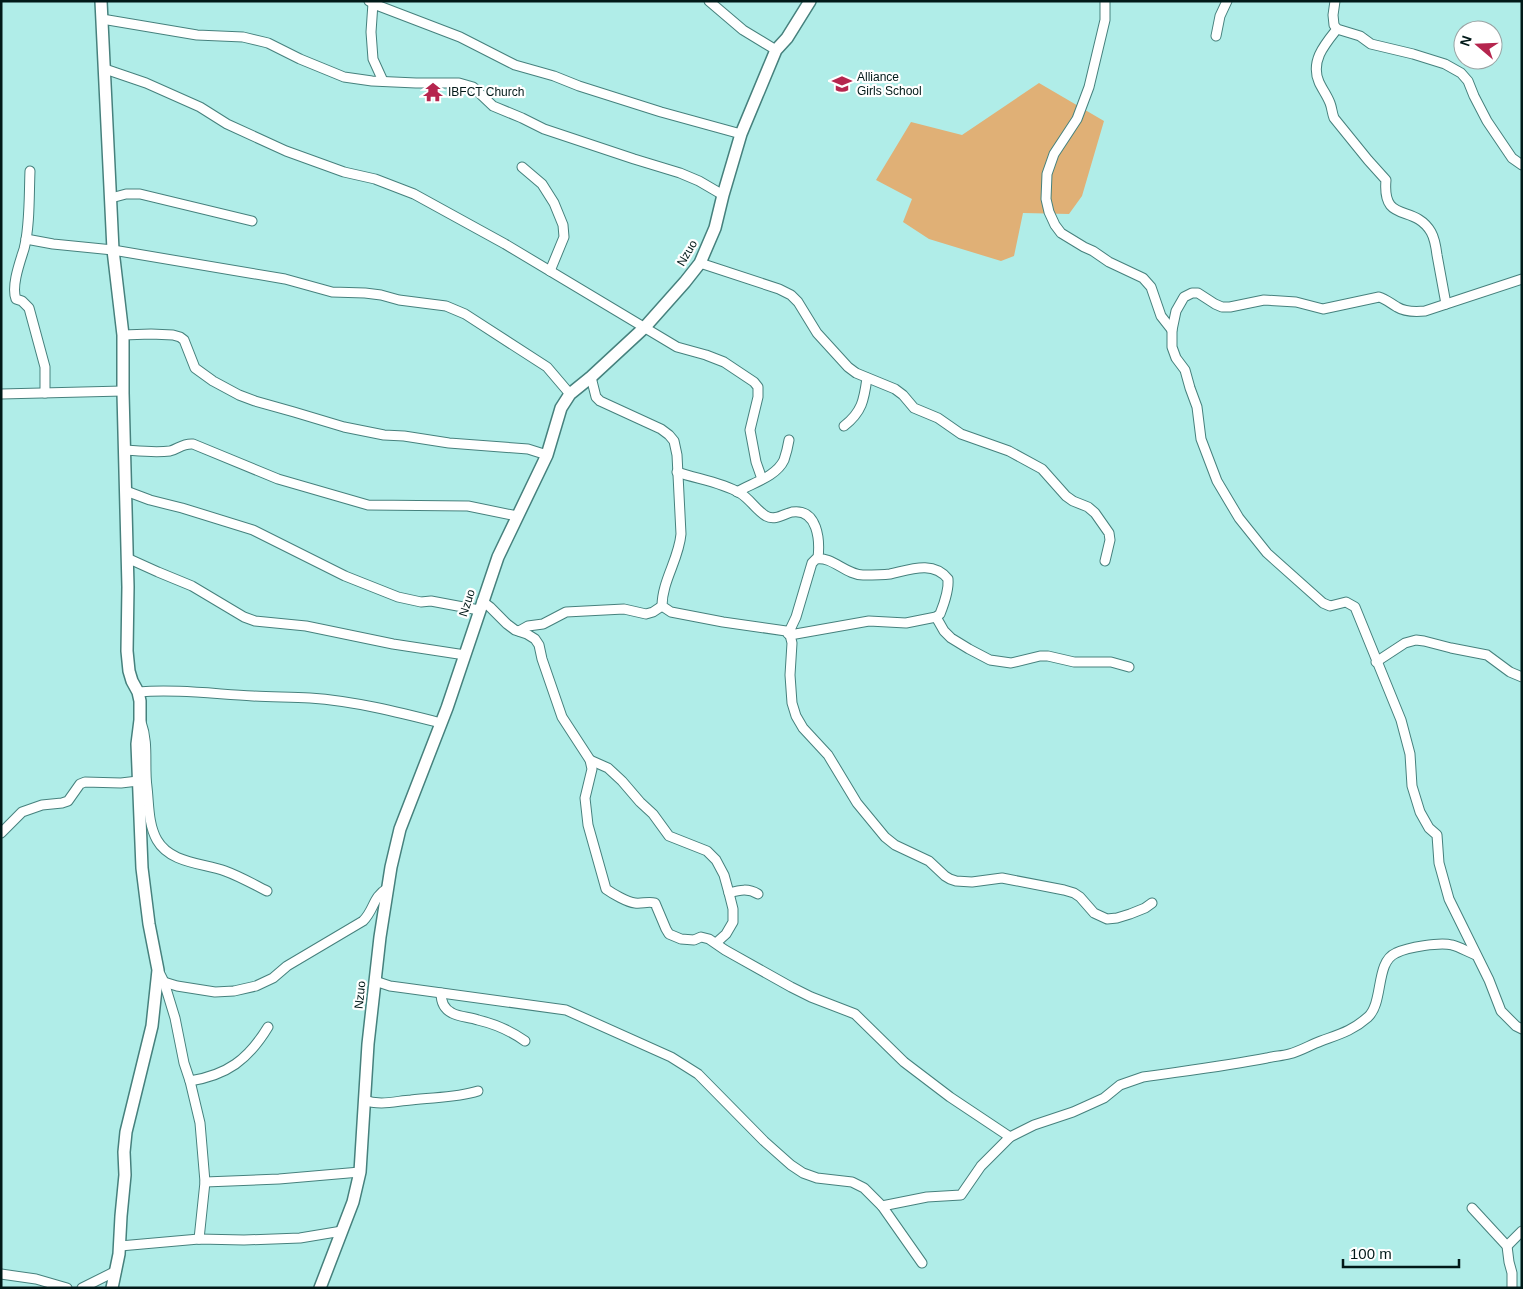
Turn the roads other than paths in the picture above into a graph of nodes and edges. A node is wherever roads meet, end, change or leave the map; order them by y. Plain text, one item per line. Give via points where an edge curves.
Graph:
1 (101, 1) edge
2 (709, 1) edge
3 (810, 1) edge
4 (1104, 1) edge
5 (1226, 1) edge
6 (1335, 1) edge
7 (376, 3) edge
8 (102, 19) junction
9 (1337, 28) junction
10 (1216, 36) dead end
11 (776, 50) junction
12 (105, 69) junction
13 (383, 81) junction
14 (741, 134) junction
15 (1522, 165) edge
16 (522, 167) dead end
17 (30, 171) dead end
18 (722, 195) junction
19 (111, 198) junction
20 (252, 221) dead end
21 (26, 239) junction
22 (113, 250) junction
23 (700, 263) junction
24 (550, 270) junction
25 (1522, 279) edge
26 (1446, 304) junction
27 (645, 327) junction
28 (1172, 330) junction
29 (123, 335) junction
30 (591, 377) junction
31 (867, 378) junction
32 (123, 391) junction
33 (45, 393) junction
34 (1, 394) edge
35 (570, 394) junction
36 (844, 426) dead end
37 (789, 440) dead end
38 (125, 450) junction
39 (547, 455) junction
40 (677, 472) junction
41 (762, 479) junction
42 (126, 491) junction
43 (737, 492) junction
44 (517, 516) junction
45 (128, 558) junction
46 (818, 558) junction
47 (1105, 561) dead end
48 (481, 605) junction
49 (662, 606) junction
50 (936, 617) junction
51 (518, 631) junction
52 (789, 634) junction
53 (465, 655) junction
54 (1376, 662) junction
55 (1129, 667) dead end
56 (1522, 677) edge
57 (138, 692) junction
58 (140, 720) junction
59 (441, 723) junction
60 (590, 760) junction
61 (138, 781) junction
62 (1, 833) edge
63 (388, 888) junction
64 (267, 891) dead end
65 (728, 893) junction
66 (758, 894) dead end
67 (1152, 902) dead end
68 (716, 943) junction
69 (1476, 955) junction
70 (158, 970) junction
71 (375, 981) junction
72 (164, 982) junction
73 (441, 993) junction
74 (268, 1027) dead end
75 (1522, 1029) edge
76 (525, 1041) dead end
77 (190, 1081) junction
78 (478, 1090) dead end
79 (364, 1100) junction
80 (1010, 1137) junction
81 (360, 1172) junction
82 (205, 1182) junction
83 (882, 1206) junction
84 (1472, 1208) dead end
85 (342, 1231) junction
86 (1522, 1231) edge
87 (199, 1239) junction
88 (120, 1246) junction
89 (1507, 1246) junction
90 (922, 1264) dead end
91 (116, 1271) junction
92 (1, 1274) edge
93 (67, 1288) edge
94 (82, 1288) edge
95 (112, 1288) edge
96 (320, 1288) edge
97 (1512, 1288) edge

1 - 8 street
2 - 11 street via 743,30
3 - 11 street, Nzuo
4 - 28 street via 1105,20 1089,87 1076,119 1054,154 1047,174 1046,200 1061,233 1143,278 1151,287 1161,316
5 - 10 street
6 - 9 street via 1333,15
7 - 13 street via 371,32 374,60
7 - 14 street via 460,37 515,65
8 - 12 street
8 - 13 street via 197,35 243,37 268,42 344,77
9 - 15 street via 1360,36 1371,44 1413,54 1461,72 1487,121 1512,158
9 - 26 street via 1316,62 1319,82 1334,118 1386,180 1389,204 1424,223 1432,234
11 - 14 street, Nzuo
12 - 19 street
12 - 24 street via 200,107 227,124 286,151 414,194
13 - 18 street via 459,83 473,87 494,106 544,129 680,173
14 - 18 street, Nzuo
16 - 24 street via 542,184 563,225 564,237
17 - 21 street
18 - 23 street, Nzuo via 715,228
19 - 20 street via 140,194
19 - 22 street
21 - 22 street
21 - 33 street via 14,292 16,298 29,308 45,367
22 - 29 street
22 - 35 street via 285,279 332,292 365,292 446,306 465,314 548,367
23 - 27 street, Nzuo
23 - 31 street via 791,295 836,355
24 - 27 street
25 - 26 street
26 - 28 street via 1413,312 1398,308 1384,298 1372,297 1323,309 1296,302 1264,300 1222,307 1198,293 1192,293 1184,297 1176,311
27 - 30 street, Nzuo
27 - 41 street via 677,347 724,362 754,382 758,397 750,430
28 - 54 street via 1172,347 1185,370 1197,406 1201,439 1217,481 1239,518 1267,553 1323,603 1330,606 1346,602 1355,607
29 - 32 street
29 - 39 street via 180,337 194,368 213,381 255,401 344,428 449,443 528,449
30 - 35 street, Nzuo
30 - 40 street via 600,400 669,435 674,441
31 - 36 street via 860,408 854,419
31 - 47 street via 895,389 914,408 938,418 961,434 1009,451 1042,469 1066,496 1095,513 1109,532
32 - 33 street
32 - 38 street
33 - 34 street
35 - 39 street, Nzuo via 558,414
37 - 41 street via 778,469
38 - 42 street
38 - 44 street via 168,451 193,444 278,479 368,505 468,506
39 - 44 street, Nzuo
40 - 43 street
40 - 49 street via 680,545 664,589
41 - 43 street
42 - 45 street
42 - 48 street via 254,530 345,576 398,597 422,602
43 - 46 street via 768,517 775,518 790,512 807,514 818,534
44 - 48 street, Nzuo
45 - 53 street via 192,586 255,621 325,629
45 - 57 street via 127,651 129,671
46 - 50 street via 856,574 887,574 929,568 940,571 949,582 943,606
46 - 52 street via 812,563
48 - 51 street via 490,606
48 - 53 street, Nzuo
49 - 51 street via 646,614 624,609 566,612 543,624
49 - 52 street via 671,612
50 - 52 street via 906,623 869,622
50 - 55 street via 951,638 990,660 1011,663 1048,656 1074,662 1111,662
51 - 60 street via 535,639 539,646 562,717
52 - 67 street via 792,643 791,690 796,716 828,755 858,803 895,845 929,861 950,879 972,882 1002,878 1064,890 1080,897 1094,913 1107,919 1130,914
53 - 59 street, Nzuo
54 - 56 street via 1416,640 1487,655
54 - 69 street via 1401,720 1410,754 1412,786 1420,812 1436,835 1446,890
57 - 58 street
57 - 59 street via 169,690 311,698 401,712
58 - 61 street
58 - 64 street via 145,740 152,829 158,842 173,855 226,871
59 - 63 street, Nzuo via 400,829
60 - 65 street via 608,768 622,781 669,836 711,854 724,875
60 - 68 street via 592,770 585,798 588,825 606,889 633,903 655,903 666,929 673,936 687,940 706,938
61 - 62 street via 85,782 68,801 22,812
61 - 70 street via 142,868
63 - 71 street, Nzuo
63 - 72 street via 379,893 369,915 363,920 287,966 274,978 256,986 215,992
65 - 66 street via 743,889
65 - 68 street via 733,922
68 - 80 street via 791,987 855,1014 904,1062
69 - 75 street via 1501,1011
69 - 80 street via 1446,944 1395,953 1385,967 1370,1015 1343,1034 1288,1054 1129,1080 1094,1103
70 - 72 street
70 - 88 street via 152,1026 126,1132
71 - 73 street
71 - 79 street, Nzuo
72 - 77 street
73 - 76 street via 442,1002 452,1013 500,1027
73 - 83 street via 566,1010 671,1057 698,1074 791,1166 817,1178 852,1182 864,1188
74 - 77 street via 259,1042 236,1064 221,1073
77 - 82 street via 200,1123
78 - 79 street via 461,1096 397,1103
79 - 81 street, Nzuo
80 - 83 street via 981,1166 961,1194
81 - 82 street
81 - 85 street, Nzuo
82 - 87 street
83 - 90 street
84 - 89 street
85 - 87 street via 300,1238
85 - 96 street, Nzuo
86 - 89 street
87 - 88 street
88 - 91 street
89 - 97 street
91 - 94 street
91 - 95 street
92 - 93 street

